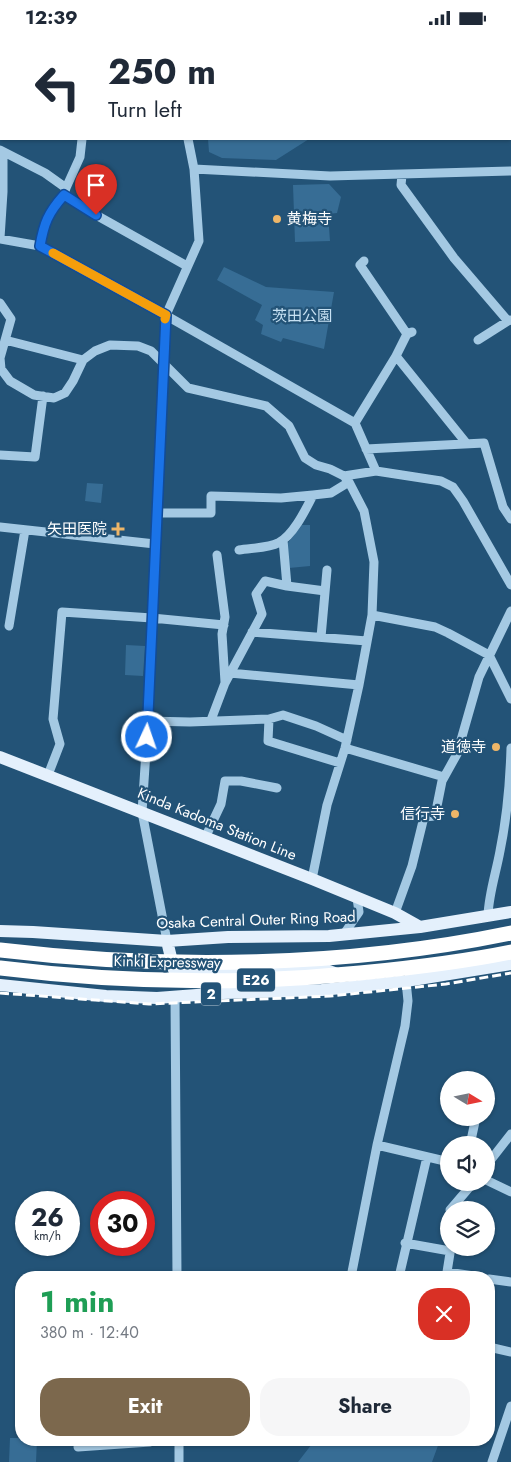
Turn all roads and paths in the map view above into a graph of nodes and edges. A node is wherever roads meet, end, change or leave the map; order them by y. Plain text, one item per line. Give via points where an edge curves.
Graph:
1 (82, 140) edge
2 (188, 140) edge
3 (1, 151) edge
4 (194, 169) junction
5 (511, 171) edge
6 (402, 175) junction
7 (65, 191) junction
8 (0, 239) edge
9 (40, 246) junction
10 (364, 261) dead end
11 (187, 266) junction
12 (0, 303) edge
13 (166, 315) junction
14 (509, 321) edge
15 (5, 340) junction
16 (478, 340) dead end
17 (396, 356) junction
18 (83, 360) junction
19 (163, 365) junction
20 (43, 396) junction
21 (355, 423) junction
22 (467, 444) junction
23 (366, 449) junction
24 (0, 455) edge
25 (376, 471) junction
26 (346, 479) junction
27 (313, 495) junction
28 (156, 513) junction
29 (511, 519) edge
30 (0, 527) edge
31 (26, 530) junction
32 (283, 540) junction
33 (155, 544) junction
34 (239, 550) dead end
35 (217, 555) dead end
36 (327, 570) dead end
37 (511, 585) edge
38 (287, 586) junction
39 (324, 591) junction
40 (511, 611) edge
41 (372, 615) junction
42 (152, 618) junction
43 (224, 625) junction
44 (9, 626) dead end
45 (252, 632) junction
46 (321, 637) junction
47 (367, 641) junction
48 (489, 655) junction
49 (230, 673) junction
50 (225, 683) junction
51 (359, 685) junction
52 (511, 699) edge
53 (270, 719) junction
54 (211, 720) junction
55 (148, 721) junction
56 (346, 744) junction
57 (511, 748) edge
58 (0, 757) edge
59 (340, 763) junction
60 (48, 775) junction
61 (444, 777) junction
62 (277, 788) dead end
63 (142, 812) junction
64 (205, 838) junction
65 (312, 879) junction
66 (358, 898) junction
67 (511, 912) edge
68 (396, 913) junction
69 (488, 915) junction
70 (0, 922) edge
71 (420, 927) junction
72 (0, 931) edge
73 (33, 932) junction
74 (511, 933) edge
75 (344, 934) junction
76 (167, 941) junction
77 (0, 950) edge
78 (511, 952) edge
79 (511, 965) edge
80 (0, 968) edge
81 (406, 981) junction
82 (0, 985) edge
83 (364, 985) junction
84 (174, 997) junction
85 (511, 1134) edge
86 (377, 1145) junction
87 (495, 1154) edge
88 (427, 1157) junction
89 (440, 1160) edge
90 (495, 1184) edge
91 (466, 1191) edge
92 (511, 1192) edge
93 (456, 1201) edge
94 (405, 1243) junction
95 (440, 1248) edge
96 (449, 1256) edge
97 (177, 1271) edge
98 (352, 1271) edge
99 (400, 1271) edge
100 (446, 1271) edge
101 (495, 1280) edge
102 (511, 1283) edge
103 (495, 1348) edge
104 (511, 1352) edge
105 (511, 1406) edge
106 (509, 1418) edge
107 (92, 1446) edge
108 (179, 1446) edge
109 (78, 1447) dead end
110 (179, 1462) edge
111 (492, 1462) edge

1 - 7 street via 80,157
2 - 4 street
3 - 7 street via 45,173
3 - 8 street
4 - 6 street via 330,176
4 - 11 street via 199,241
5 - 6 street
6 - 14 street via 402,185 454,258
7 - 9 street via 43,225
7 - 11 street via 96,215
8 - 9 street
9 - 13 street
10 - 17 street via 360,265 410,333
11 - 13 street
12 - 15 street via 11,319
13 - 19 street
13 - 21 street
14 - 16 street
15 - 18 street
15 - 20 street via 1,369 10,381 34,395
17 - 21 street
17 - 22 street
18 - 19 street via 110,345 125,345 151,351
18 - 20 street via 64,393 54,397
19 - 26 street via 188,388 266,406 290,426 305,458
19 - 28 street
20 - 24 street via 35,457
21 - 23 street
22 - 23 street
22 - 29 street via 484,443 503,507
23 - 25 street
25 - 26 street
25 - 37 street via 441,481 453,487
26 - 27 street via 331,493
26 - 41 street via 364,511 374,562
27 - 28 street via 211,496 211,513
27 - 32 street via 304,515
28 - 33 street
30 - 31 street
31 - 33 street
31 - 44 street
32 - 34 street via 278,544
32 - 38 street
33 - 42 street
35 - 43 street
36 - 39 street
38 - 39 street
38 - 45 street via 265,581 256,594 262,614
39 - 46 street
40 - 48 street
41 - 47 street
41 - 48 street via 435,627
42 - 43 street
42 - 55 street
42 - 60 street via 62,612 53,719 60,744
43 - 50 street via 222,659
45 - 46 street
45 - 49 street
46 - 47 street
47 - 51 street
48 - 52 street
48 - 61 street via 479,677 457,754
49 - 50 street
49 - 51 street
50 - 54 street
51 - 56 street
53 - 54 street
53 - 56 street via 283,715 316,726
53 - 59 street via 268,741
54 - 55 street
55 - 63 street
56 - 59 street
56 - 61 street
57 - 69 street via 510,784
58 - 60 main road, Kinda Kadoma Station Line
59 - 65 street via 327,805
60 - 63 main road, Kinda Kadoma Station Line
61 - 68 street via 435,816 424,817
62 - 64 street via 225,781 221,804
63 - 64 main road, Kinda Kadoma Station Line
63 - 76 street
64 - 65 main road, Kinda Kadoma Station Line
65 - 66 main road, Kinda Kadoma Station Line
66 - 68 main road, Kinda Kadoma Station Line
66 - 75 street via 359,912
67 - 69 main road, Osaka Central Outer Ring Road
68 - 71 main road, Kinda Kadoma Station Line
69 - 71 main road, Osaka Central Outer Ring Road
70 - 73 main road
71 - 75 main road, Osaka Central Outer Ring Road
72 - 73 main road, Osaka Central Outer Ring Road
73 - 76 main road, Osaka Central Outer Ring Road
74 - 77 highway, Kinki Expressway / E26, bridge via 404,951 220,963 54,957
75 - 76 main road, Osaka Central Outer Ring Road
76 - 83 main road via 174,970 184,974 323,969
78 - 80 highway, Kinki Expressway / E26, bridge via 406,969 314,978 136,980
79 - 81 main road, 2
81 - 83 main road, 2
81 - 86 street via 405,1026
82 - 84 main road, 2 via 106,996
83 - 84 main road, 2
84 - 97 street
85 - 87 street
86 - 88 street
86 - 98 street
88 - 89 street
88 - 94 street
90 - 92 street
91 - 93 street
94 - 95 street
94 - 99 street
96 - 100 street
101 - 102 street
103 - 104 street
105 - 106 street
106 - 111 street
107 - 109 street
108 - 110 street

